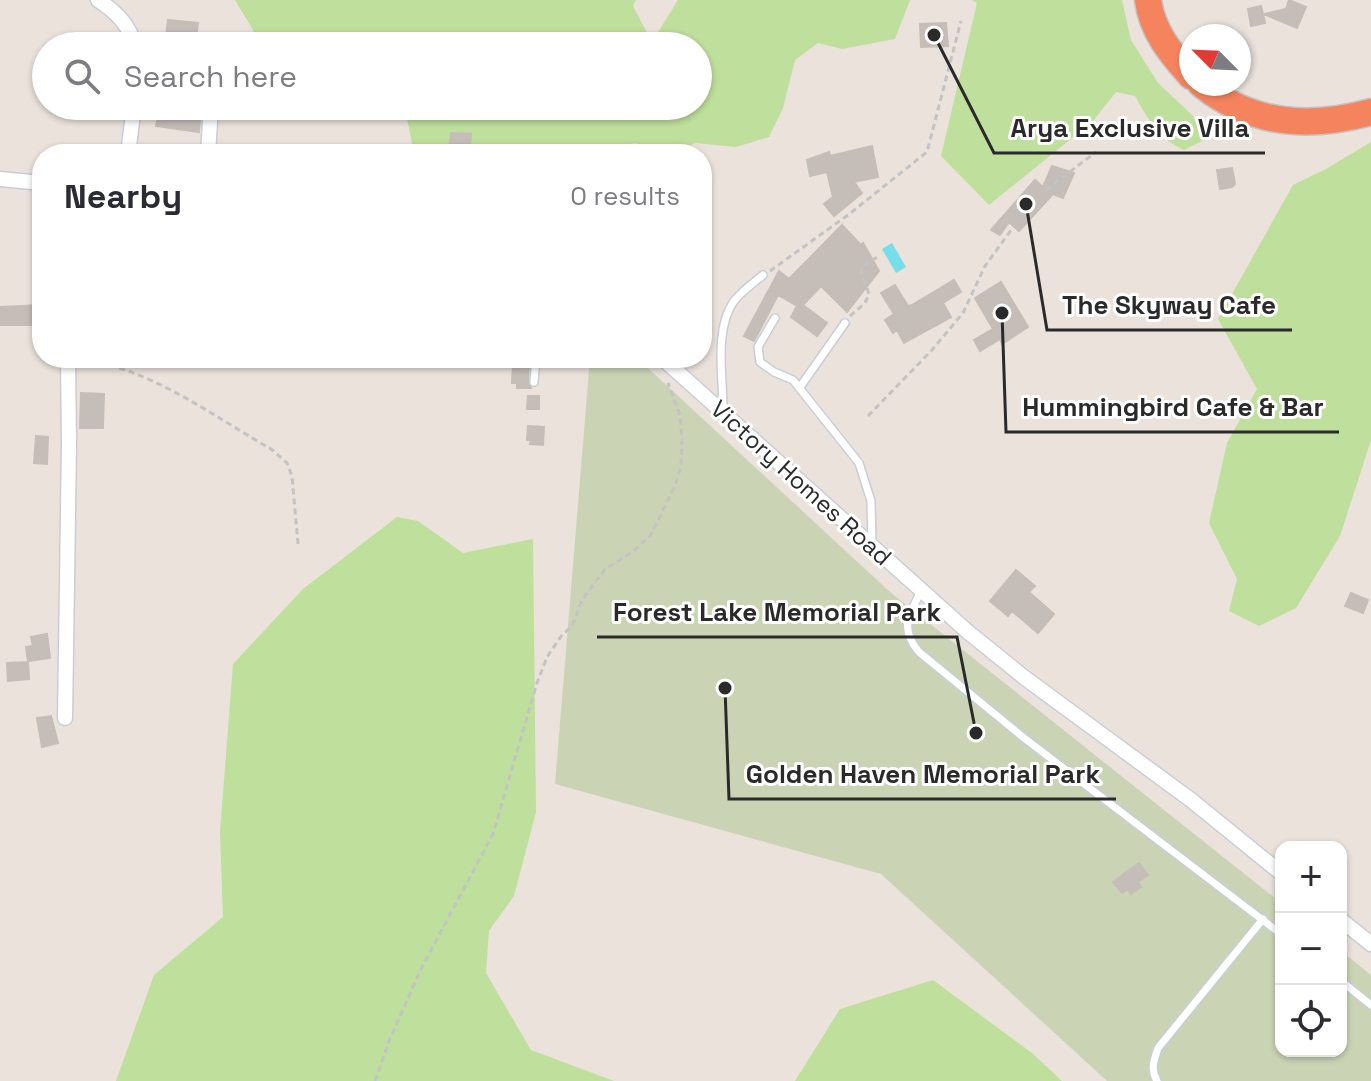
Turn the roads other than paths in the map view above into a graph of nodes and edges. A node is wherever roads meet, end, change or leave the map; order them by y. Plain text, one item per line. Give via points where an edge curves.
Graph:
1 (98, 0) edge
2 (1148, 0) edge
3 (130, 32) edge
4 (1179, 63) edge
5 (1218, 96) edge
6 (1371, 112) edge
7 (132, 120) edge
8 (210, 120) edge
9 (129, 144) edge
10 (209, 144) edge
11 (0, 179) edge
12 (32, 182) edge
13 (763, 275) road end
14 (775, 318) dead end
15 (845, 323) road end
16 (68, 368) edge
17 (535, 368) edge
18 (673, 368) edge
19 (534, 382) dead end
20 (800, 387) junction
21 (723, 413) junction
22 (872, 548) junction
23 (921, 591) junction
24 (65, 718) dead end
25 (1275, 868) edge
26 (1263, 919) junction
27 (1347, 925) edge
28 (1275, 929) edge
29 (1371, 944) edge
30 (1346, 985) edge
31 (1371, 1005) edge
32 (1157, 1081) edge

1 - 3 street via 118,14
2 - 4 highway via 1157,31
5 - 6 highway via 1248,112 1287,122 1318,123
7 - 9 street
8 - 10 street
11 - 12 street
13 - 21 lane via 728,312
14 - 20 lane via 758,347 760,362
15 - 20 lane
16 - 24 street
17 - 19 lane
18 - 21 street, Victory Homes Road
20 - 22 lane via 859,463 871,501
21 - 22 street, Victory Homes Road
22 - 23 street, Victory Homes Road
23 - 25 street, Victory Homes Road via 1025,678
23 - 26 lane via 907,620 919,652
26 - 28 lane
26 - 32 lane via 1164,1039 1153,1061
27 - 29 street
30 - 31 lane

